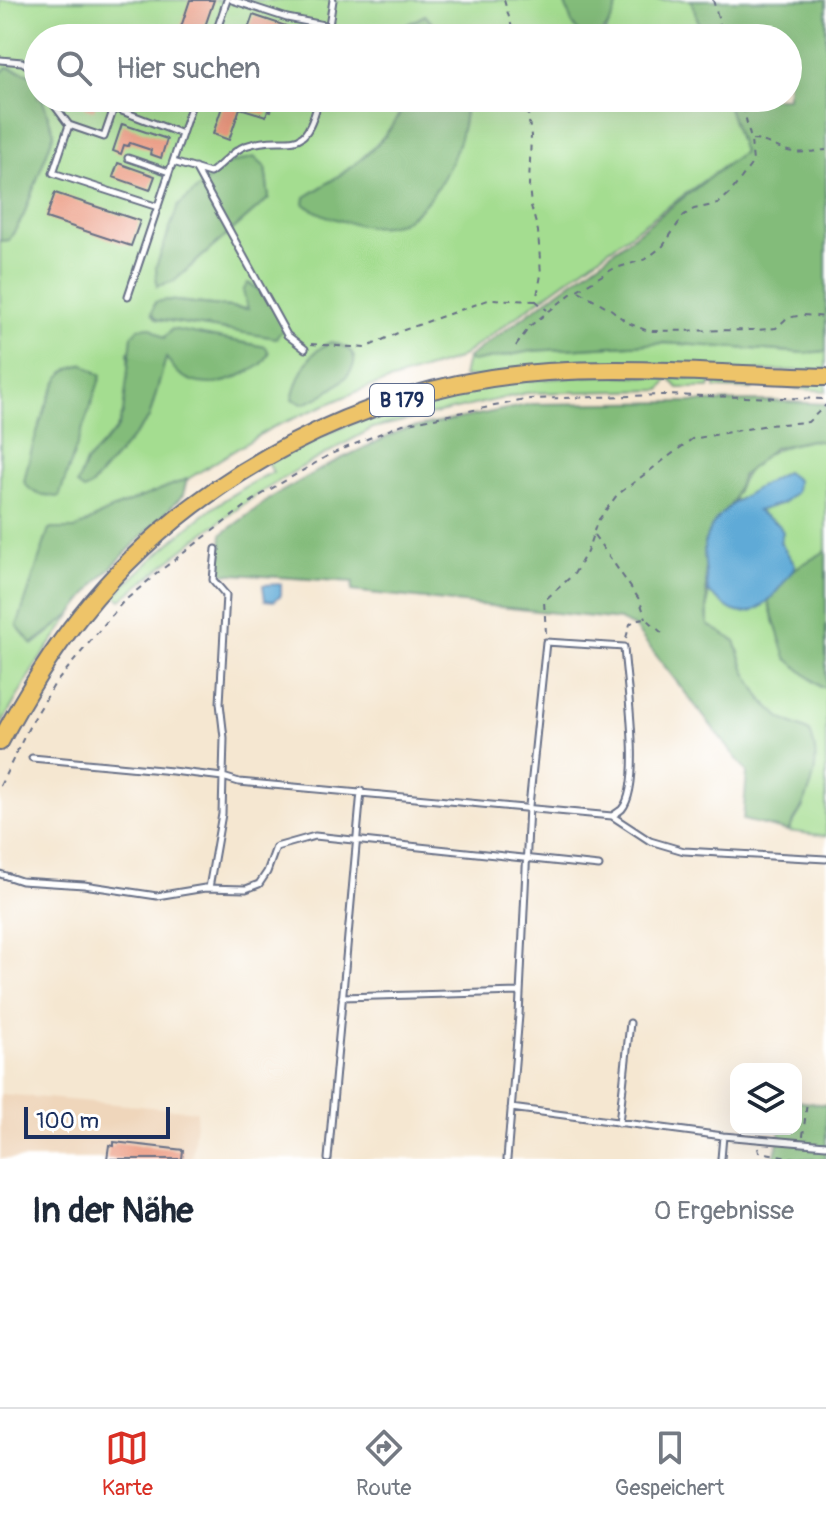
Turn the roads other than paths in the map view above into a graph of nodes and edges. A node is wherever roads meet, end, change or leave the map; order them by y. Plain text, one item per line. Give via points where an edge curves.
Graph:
1 (229, 0) edge
2 (333, 0) edge
3 (220, 24) edge
4 (318, 24) edge
5 (329, 24) edge
6 (0, 60) edge
7 (24, 63) edge
8 (59, 112) edge
9 (113, 112) edge
10 (124, 112) edge
11 (189, 112) edge
12 (315, 112) edge
13 (69, 125) junction
14 (182, 134) junction
15 (128, 158) dead end
16 (173, 162) junction
17 (195, 168) junction
18 (169, 172) junction
19 (158, 207) junction
20 (128, 296) dead end
21 (304, 348) road end
22 (826, 377) edge
23 (216, 549) dead end
24 (0, 742) edge
25 (32, 758) dead end
26 (223, 777) junction
27 (361, 791) junction
28 (529, 806) junction
29 (612, 816) junction
30 (356, 842) junction
31 (527, 859) junction
32 (826, 859) edge
33 (599, 866) dead end
34 (0, 874) edge
35 (209, 888) junction
36 (520, 992) junction
37 (342, 997) junction
38 (630, 1023) dead end
39 (511, 1108) junction
40 (619, 1123) junction
41 (723, 1136) junction
42 (826, 1145) edge
43 (328, 1159) edge
44 (507, 1159) edge
45 (721, 1159) edge

1 - 3 lane
1 - 4 lane
2 - 5 lane
6 - 7 lane
8 - 13 lane
9 - 13 lane via 104,137
10 - 14 lane
11 - 14 lane
12 - 17 lane via 303,138 244,146 210,173
13 - 19 lane via 53,173
14 - 16 lane
15 - 18 lane
16 - 17 lane
16 - 18 lane
17 - 21 lane via 287,335
18 - 19 lane
19 - 20 lane
22 - 24 main road, B 179 via 546,372 466,383 330,424 223,484 121,570 60,643
23 - 26 lane via 213,580 226,595 220,703
25 - 26 lane
26 - 27 lane
26 - 35 lane
27 - 28 lane
27 - 30 lane
28 - 29 lane
28 - 29 lane via 546,642 624,647 634,766 628,797
28 - 31 lane
29 - 32 lane via 650,841 684,851
30 - 31 lane
30 - 35 lane via 315,836 295,840 276,847 259,884
30 - 37 lane
31 - 33 lane
31 - 36 lane
34 - 35 lane via 21,881 157,896
36 - 37 lane
36 - 39 lane
37 - 43 lane
38 - 40 lane
39 - 40 lane
39 - 44 lane
40 - 41 lane
41 - 42 lane
41 - 45 lane

